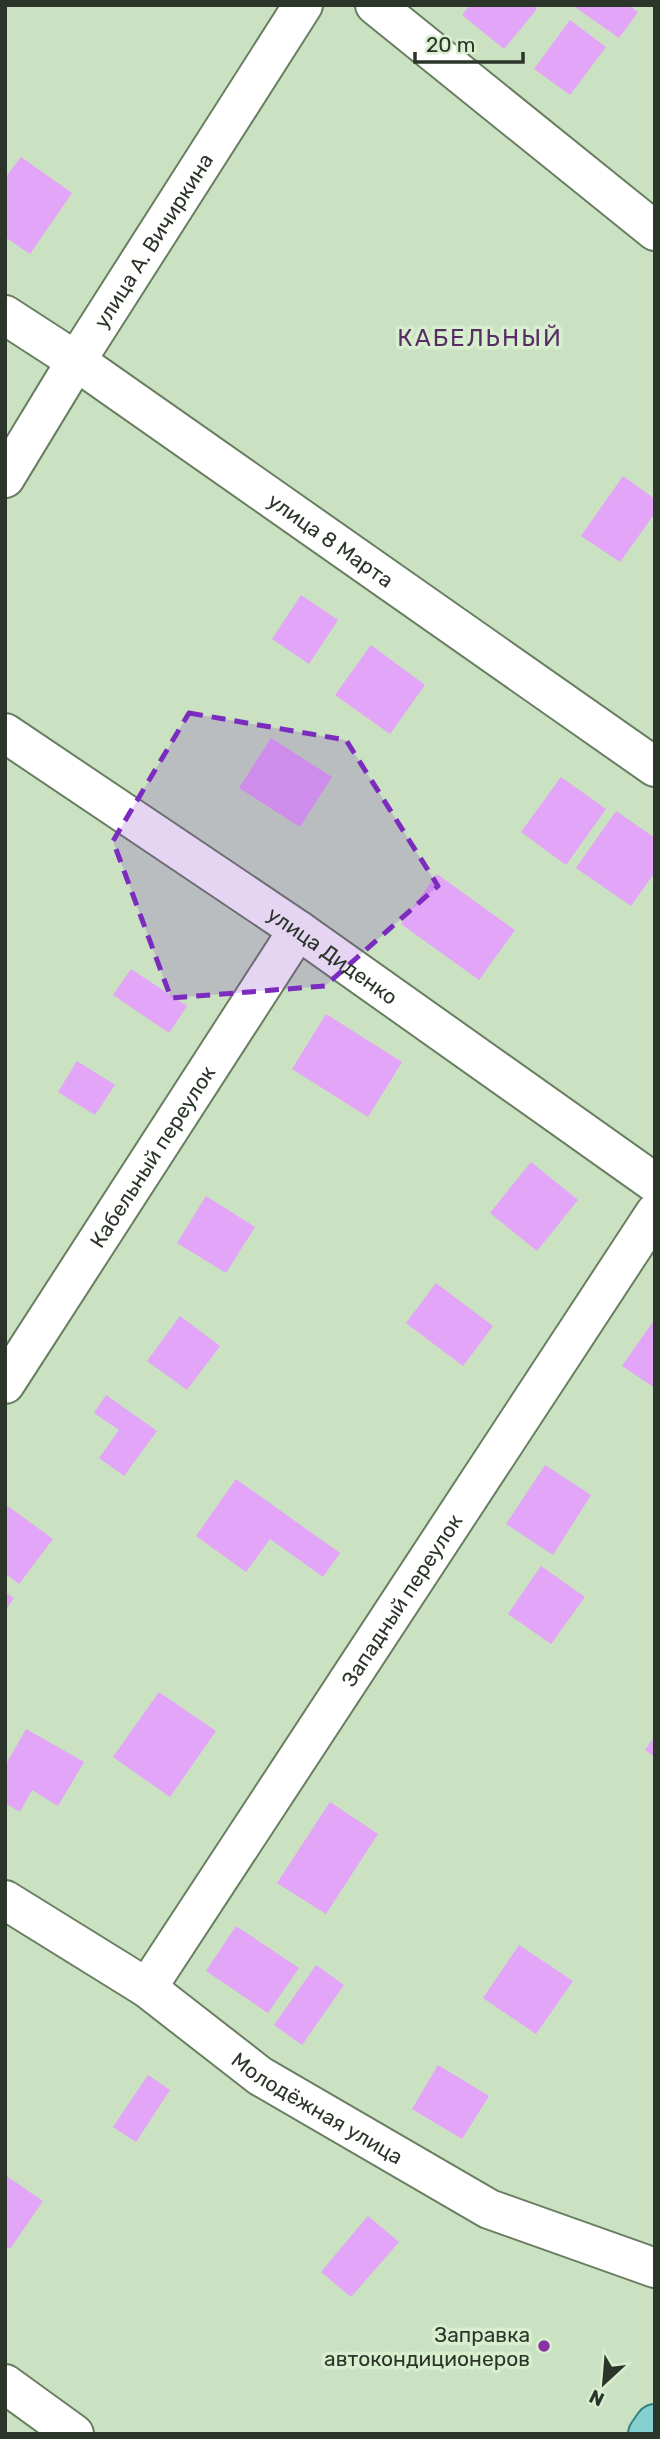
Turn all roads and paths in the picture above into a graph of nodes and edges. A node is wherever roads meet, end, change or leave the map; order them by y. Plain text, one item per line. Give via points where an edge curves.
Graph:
1 (303, 5) edge
2 (375, 5) edge
3 (655, 231) edge
4 (5, 315) edge
5 (76, 361) junction
6 (5, 478) edge
7 (5, 733) edge
8 (655, 767) edge
9 (298, 930) junction
10 (655, 1183) edge
11 (655, 1213) edge
12 (5, 1384) edge
13 (5, 1900) edge
14 (147, 1988) junction
15 (655, 2268) edge
16 (5, 2384) edge
17 (655, 2424) edge
18 (75, 2434) edge
19 (648, 2434) edge

1 - 5 street, улица А. Вичиркина
2 - 3 street
4 - 5 street, улица 8 Марта
5 - 6 street, улица А. Вичиркина
5 - 8 street, улица 8 Марта
7 - 9 street, улица Диденко
9 - 10 street, улица Диденко
9 - 12 street, Кабельный переулок
11 - 14 street, Западный переулок
13 - 14 street, Молодёжная улица
14 - 15 street, Молодёжная улица via 260,2076 489,2209
16 - 18 street
17 - 19 main road

